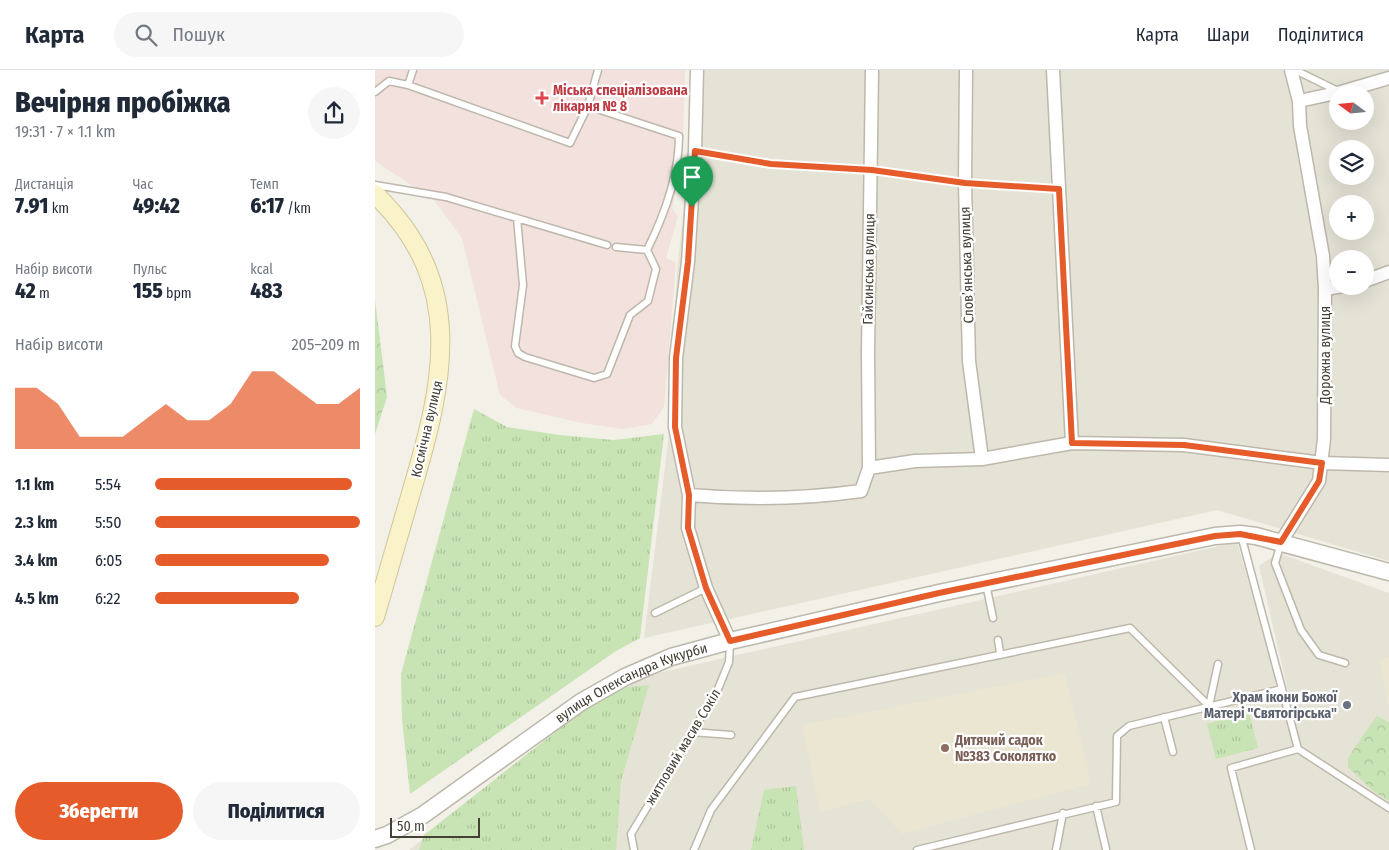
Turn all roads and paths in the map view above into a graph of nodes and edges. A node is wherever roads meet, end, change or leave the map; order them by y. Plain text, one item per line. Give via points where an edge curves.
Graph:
1 (413, 70) edge
2 (598, 70) edge
3 (697, 70) edge
4 (872, 70) edge
5 (966, 70) edge
6 (1053, 70) edge
7 (1291, 70) edge
8 (1295, 70) edge
9 (1389, 78) edge
10 (408, 85) junction
11 (1329, 85) edge
12 (1365, 85) edge
13 (375, 92) edge
14 (1329, 95) edge
15 (1299, 102) junction
16 (588, 106) junction
17 (695, 151) junction
18 (872, 170) junction
19 (965, 183) junction
20 (375, 185) edge
21 (1059, 189) junction
22 (375, 194) edge
23 (517, 218) junction
24 (607, 245) dead end
25 (616, 247) dead end
26 (647, 250) junction
27 (1389, 272) edge
28 (1374, 278) edge
29 (1329, 288) edge
30 (1325, 289) junction
31 (1072, 443) junction
32 (982, 459) junction
33 (1322, 463) junction
34 (1389, 465) edge
35 (869, 468) junction
36 (689, 495) junction
37 (1240, 534) junction
38 (1281, 542) junction
39 (1389, 572) edge
40 (986, 584) junction
41 (706, 588) junction
42 (655, 613) dead end
43 (375, 617) edge
44 (993, 618) dead end
45 (998, 640) dead end
46 (730, 641) junction
47 (1000, 653) junction
48 (1345, 663) dead end
49 (1217, 664) dead end
50 (1282, 689) junction
51 (1209, 706) junction
52 (1164, 717) junction
53 (691, 732) junction
54 (731, 735) dead end
55 (747, 746) dead end
56 (1298, 749) junction
57 (754, 752) junction
58 (1173, 752) dead end
59 (1096, 806) junction
60 (1389, 808) edge
61 (1063, 813) junction
62 (375, 839) edge
63 (1106, 849) dead end
64 (634, 850) edge
65 (694, 850) edge
66 (917, 850) edge
67 (1056, 850) edge
68 (1251, 850) edge

1 - 10 lane
2 - 16 lane
3 - 17 street
4 - 18 street, Гайсинська вулиця
5 - 19 street, Словʼянська вулиця
6 - 21 street
7 - 15 street, Дорожна вулиця
8 - 11 lane
9 - 12 street
10 - 13 lane via 389,81
10 - 16 lane via 571,143
14 - 15 street
15 - 30 street, Дорожна вулиця via 1300,126 1323,256
16 - 26 lane via 679,136 679,159 657,230
17 - 18 lane via 771,164
17 - 36 street via 688,262 676,358 675,427
18 - 19 lane
18 - 35 street, Гайсинська вулиця
19 - 21 lane
19 - 32 street, Словʼянська вулиця via 969,361
20 - 23 lane via 446,197
21 - 31 street
22 - 43 main road, Космічна вулиця via 394,212 426,266 436,300 441,356 437,396 426,443
23 - 24 lane
23 - 26 lane via 523,285 515,346 518,353 594,378 607,374 630,315 647,300 656,269
25 - 26 lane
27 - 28 street
29 - 30 street
30 - 33 street, Дорожна вулиця
31 - 32 street
31 - 33 street via 1184,445
32 - 35 street via 915,461
33 - 34 street
33 - 38 street, Дорожна вулиця via 1319,481
35 - 36 street via 861,491 810,497
36 - 41 street via 688,528
37 - 38 street, вулиця Олександра Кукурби
37 - 40 street, вулиця Олександра Кукурби via 1215,536
37 - 50 lane
38 - 39 street, вулиця Олександра Кукурби
38 - 48 lane via 1275,563 1301,630 1319,655
40 - 44 lane
40 - 46 street, вулиця Олександра Кукурби
41 - 42 lane
41 - 46 street
45 - 47 lane
46 - 53 lane, житловий масив Сокіл via 729,662 718,689
46 - 62 street, вулиця Олександра Кукурби via 671,657 625,677 581,702 423,815
47 - 51 lane via 1130,628
47 - 57 lane via 795,698
49 - 51 lane
50 - 51 lane
50 - 56 lane
51 - 52 lane
52 - 58 lane
52 - 59 lane via 1129,726 1117,736 1116,802
53 - 54 lane
53 - 64 lane, житловий масив Сокіл via 631,834
55 - 57 lane
56 - 60 lane
56 - 68 lane via 1231,768
57 - 65 lane via 711,810
59 - 61 lane
59 - 63 lane
61 - 66 lane
61 - 67 lane

